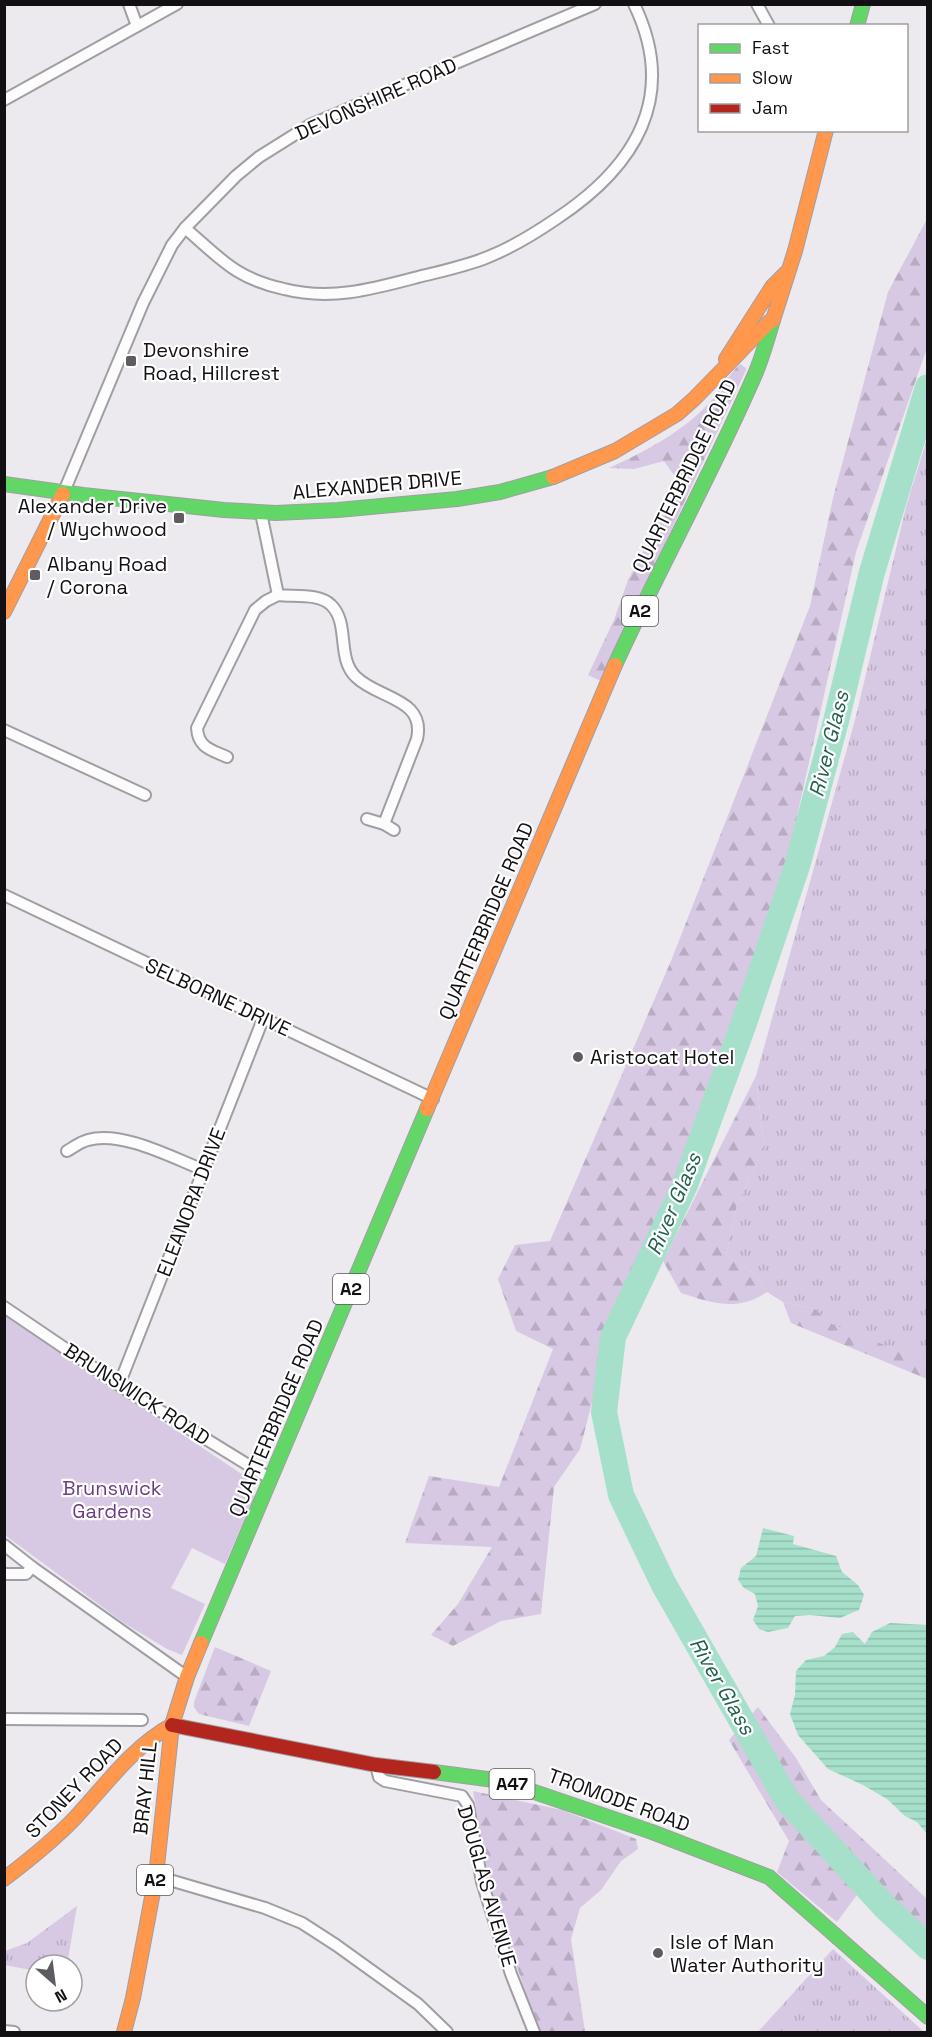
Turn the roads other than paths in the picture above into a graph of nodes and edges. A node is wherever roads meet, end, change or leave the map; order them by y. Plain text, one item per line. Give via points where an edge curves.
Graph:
1 (129, 4) edge
2 (177, 4) edge
3 (595, 4) edge
4 (634, 4) edge
5 (757, 4) edge
6 (863, 4) edge
7 (768, 24) edge
8 (858, 24) edge
9 (137, 26) junction
10 (4, 100) edge
11 (822, 132) edge
12 (185, 228) junction
13 (789, 269) junction
14 (774, 316) junction
15 (719, 372) junction
16 (4, 484) edge
17 (63, 494) junction
18 (261, 513) junction
19 (278, 595) junction
20 (4, 612) edge
21 (4, 730) edge
22 (227, 757) dead end
23 (145, 795) dead end
24 (367, 819) dead end
25 (384, 824) junction
26 (394, 830) dead end
27 (4, 895) edge
28 (263, 1019) junction
29 (433, 1099) junction
30 (67, 1151) dead end
31 (204, 1170) junction
32 (4, 1307) edge
33 (119, 1385) junction
34 (271, 1479) junction
35 (4, 1545) edge
36 (32, 1567) junction
37 (4, 1574) edge
38 (188, 1677) junction
39 (4, 1719) edge
40 (142, 1720) dead end
41 (172, 1725) junction
42 (376, 1765) junction
43 (156, 1876) junction
44 (4, 1879) edge
45 (927, 2017) edge
46 (4, 2031) edge
47 (14, 2032) edge
48 (124, 2032) edge
49 (447, 2032) edge
50 (534, 2032) edge

1 - 9 street
2 - 9 street
3 - 12 street, DEVONSHIRE ROAD via 310,125 236,176
4 - 12 street via 650,45 653,71 652,94 640,133 627,154 589,196 520,242 447,270 342,295 286,290 260,283 222,262
5 - 7 street
6 - 8 main road
9 - 10 street
11 - 13 main road, QUARTERBRIDGE ROAD / A2
12 - 17 street, DEVONSHIRE ROAD via 172,245 143,303
13 - 14 main road, QUARTERBRIDGE ROAD / A2
13 - 15 main road, ALEXANDER DRIVE via 772,287
14 - 15 main road, ALEXANDER DRIVE via 762,334
14 - 29 main road, QUARTERBRIDGE ROAD / A2 via 757,370 591,720
15 - 18 main road, ALEXANDER DRIVE via 700,395 649,432 617,450 529,485 450,500
16 - 17 main road, ALEXANDER DRIVE
17 - 18 main road, ALEXANDER DRIVE
17 - 20 main road
18 - 19 street
19 - 22 street via 255,610 197,728 203,745
19 - 25 street via 319,597 330,603 337,612 345,659 352,674 368,687 411,709 416,716 417,739
21 - 23 street
24 - 25 street
25 - 26 street
27 - 28 street, SELBORNE DRIVE
28 - 29 street, SELBORNE DRIVE
28 - 31 street, ELEANORA DRIVE
29 - 34 main road, QUARTERBRIDGE ROAD / A2
30 - 31 street via 86,1140 117,1140 135,1143
31 - 33 street, ELEANORA DRIVE
32 - 33 street, BRUNSWICK ROAD
33 - 34 street, BRUNSWICK ROAD
34 - 38 main road, QUARTERBRIDGE ROAD / A2
35 - 36 street
36 - 37 street via 26,1574
36 - 38 street
38 - 41 main road, QUARTERBRIDGE ROAD / A2
39 - 40 street
41 - 42 main road, TROMODE ROAD / A47
41 - 43 main road, BRAY HILL / A2
41 - 44 main road, STONEY ROAD via 157,1732 39,1853
42 - 45 main road, TROMODE ROAD / A47 via 529,1788 769,1877
42 - 50 street, DOUGLAS AVENUE via 379,1777 386,1781 462,1796 468,1805 482,1882
43 - 48 main road, BRAY HILL / A2
43 - 49 street via 302,1923 418,2004
46 - 47 street

